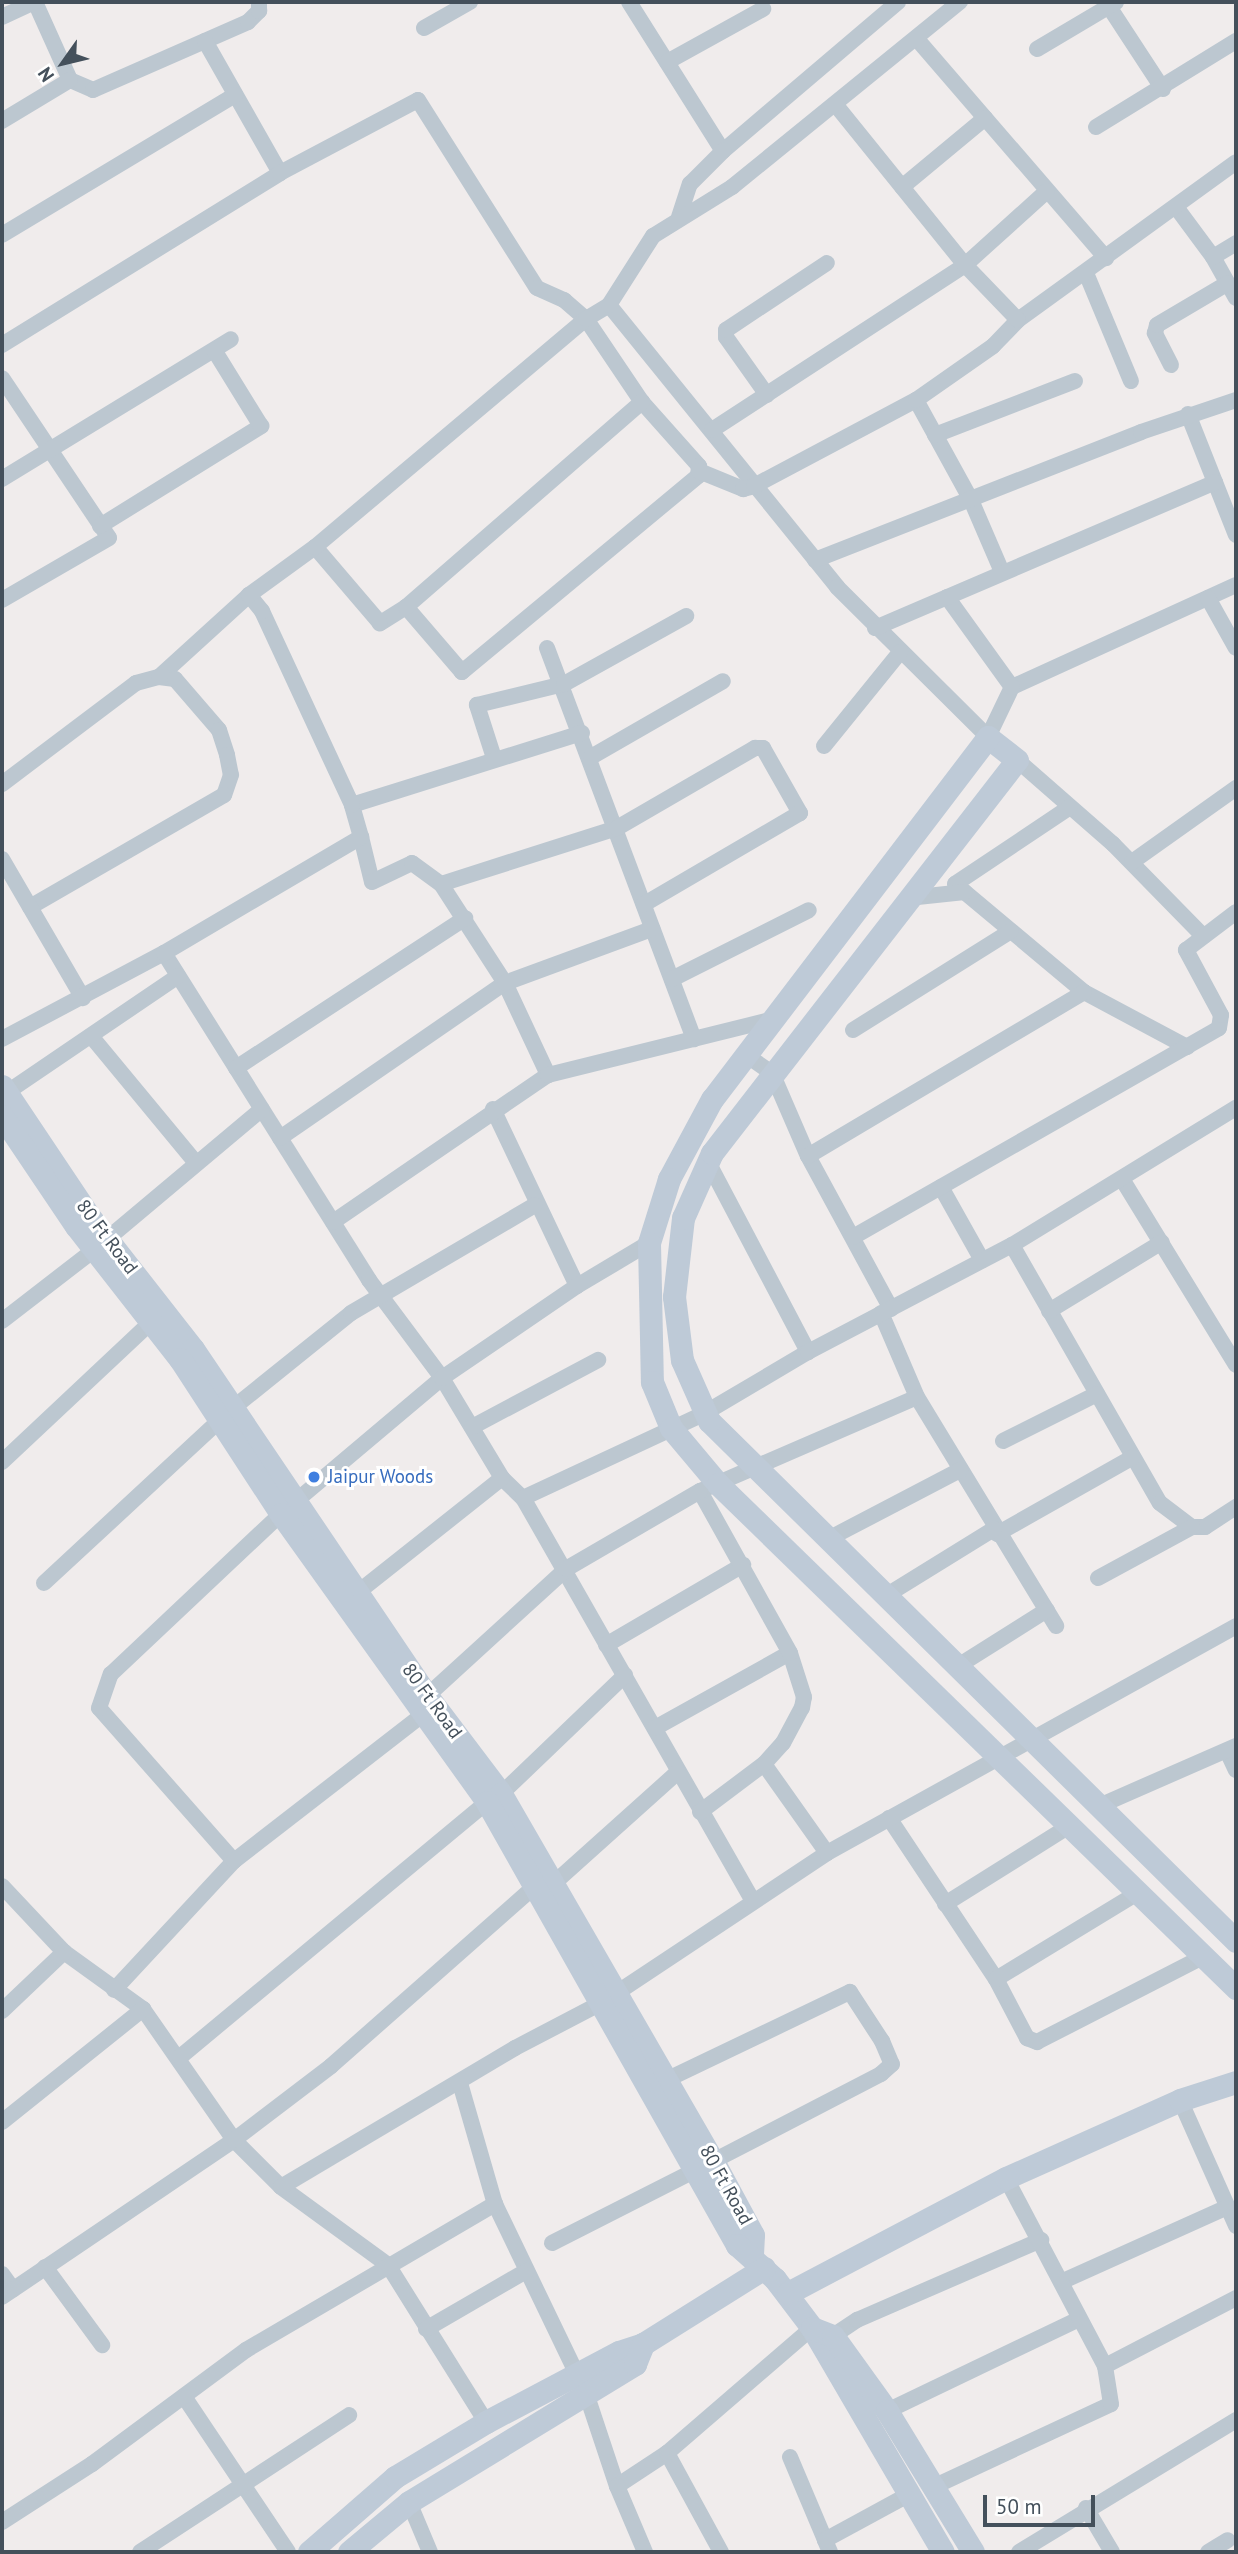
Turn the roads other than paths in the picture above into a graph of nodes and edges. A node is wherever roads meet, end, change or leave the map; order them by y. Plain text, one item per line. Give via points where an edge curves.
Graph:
1 (34, 2) edge
2 (259, 2) edge
3 (470, 2) edge
4 (630, 2) edge
5 (898, 2) edge
6 (960, 2) edge
7 (1110, 3) edge
8 (763, 9) dead end
9 (2, 17) edge
10 (424, 28) dead end
11 (916, 38) junction
12 (205, 41) junction
13 (1236, 41) edge
14 (1037, 49) dead end
15 (667, 62) junction
16 (71, 80) junction
17 (1163, 89) junction
18 (235, 95) junction
19 (835, 104) junction
20 (985, 118) junction
21 (2, 121) edge
22 (1096, 127) dead end
23 (723, 151) junction
24 (1236, 162) edge
25 (280, 173) junction
26 (902, 187) junction
27 (1047, 191) junction
28 (1176, 207) junction
29 (679, 217) junction
30 (2, 235) edge
31 (1236, 243) edge
32 (1213, 257) junction
33 (1106, 258) junction
34 (827, 263) dead end
35 (964, 265) junction
36 (1086, 273) junction
37 (1232, 291) edge
38 (609, 306) junction
39 (586, 319) junction
40 (1018, 320) junction
41 (231, 339) dead end
42 (2, 345) edge
43 (214, 350) junction
44 (1171, 365) dead end
45 (2, 378) edge
46 (1075, 381) dead end
47 (1131, 381) dead end
48 (766, 395) junction
49 (916, 400) junction
50 (1236, 400) edge
51 (642, 402) junction
52 (1188, 414) junction
53 (712, 430) junction
54 (935, 435) junction
55 (50, 447) junction
56 (699, 471) junction
57 (2, 479) edge
58 (1215, 482) junction
59 (754, 486) junction
60 (971, 500) junction
61 (100, 526) junction
62 (1236, 536) edge
63 (315, 547) junction
64 (815, 560) junction
65 (1002, 572) junction
66 (1236, 585) edge
67 (249, 596) junction
68 (947, 597) junction
69 (1208, 598) junction
70 (2, 600) edge
71 (406, 607) junction
72 (686, 616) dead end
73 (875, 628) junction
74 (547, 648) dead end
75 (1236, 648) edge
76 (900, 652) junction
77 (159, 677) junction
78 (723, 681) dead end
79 (564, 684) junction
80 (1012, 687) junction
81 (582, 733) junction
82 (988, 737) junction
83 (824, 746) dead end
84 (592, 757) junction
85 (494, 758) junction
86 (1017, 760) junction
87 (3, 777) edge
88 (1236, 788) edge
89 (352, 805) junction
90 (1070, 807) junction
91 (617, 828) junction
92 (361, 837) junction
93 (2, 859) edge
94 (1132, 862) junction
95 (441, 884) junction
96 (965, 892) junction
97 (908, 898) junction
98 (645, 904) junction
99 (30, 906) junction
100 (809, 910) dead end
101 (1236, 912) edge
102 (465, 918) junction
103 (652, 929) junction
104 (1011, 931) junction
105 (1203, 936) junction
106 (164, 953) junction
107 (178, 976) junction
108 (672, 979) junction
109 (505, 983) junction
110 (1084, 992) junction
111 (83, 998) junction
112 (774, 1018) junction
113 (853, 1030) dead end
114 (91, 1036) junction
115 (2, 1039) edge
116 (694, 1039) junction
117 (1187, 1047) junction
118 (746, 1055) junction
119 (236, 1068) junction
120 (772, 1073) junction
121 (548, 1075) junction
122 (3, 1098) edge
123 (1236, 1108) edge
124 (262, 1109) junction
125 (492, 1109) junction
126 (280, 1138) junction
127 (808, 1156) junction
128 (708, 1162) junction
129 (196, 1163) junction
130 (1122, 1179) junction
131 (941, 1187) junction
132 (535, 1205) junction
133 (333, 1222) junction
134 (853, 1237) junction
135 (1162, 1242) junction
136 (649, 1243) junction
137 (101, 1244) junction
138 (1012, 1245) junction
139 (982, 1261) junction
140 (577, 1286) junction
141 (380, 1296) junction
142 (886, 1311) junction
143 (1048, 1311) junction
144 (2, 1321) edge
145 (151, 1322) junction
146 (1232, 1347) edge
147 (808, 1352) junction
148 (598, 1360) dead end
149 (1236, 1365) edge
150 (442, 1378) junction
151 (1097, 1394) junction
152 (917, 1397) junction
153 (226, 1414) junction
154 (703, 1414) junction
155 (472, 1427) junction
156 (671, 1428) junction
157 (1003, 1441) dead end
158 (1133, 1457) junction
159 (2, 1462) edge
160 (759, 1468) junction
161 (960, 1470) junction
162 (502, 1478) junction
163 (709, 1488) junction
164 (523, 1498) junction
165 (1236, 1507) edge
166 (289, 1508) junction
167 (1192, 1527) junction
168 (995, 1531) junction
169 (830, 1538) junction
170 (743, 1565) junction
171 (566, 1569) junction
172 (1098, 1578) dead end
173 (44, 1583) dead end
174 (356, 1593) junction
175 (887, 1595) junction
176 (1047, 1610) junction
177 (1056, 1626) dead end
178 (1236, 1626) edge
179 (606, 1645) junction
180 (790, 1653) junction
181 (958, 1666) junction
182 (625, 1675) junction
183 (424, 1706) junction
184 (655, 1728) junction
185 (1031, 1737) junction
186 (1232, 1748) edge
187 (1001, 1756) junction
188 (764, 1764) junction
189 (1236, 1770) edge
190 (678, 1772) junction
191 (494, 1798) junction
192 (1099, 1806) junction
193 (700, 1812) junction
194 (889, 1818) junction
195 (1071, 1825) junction
196 (827, 1853) junction
197 (234, 1861) junction
198 (544, 1885) junction
199 (3, 1889) edge
200 (1139, 1892) junction
201 (753, 1901) junction
202 (944, 1904) junction
203 (1236, 1941) edge
204 (64, 1952) junction
205 (1204, 1956) junction
206 (996, 1979) junction
207 (1236, 1988) edge
208 (114, 1990) junction
209 (610, 1998) junction
210 (143, 2009) junction
211 (2, 2011) edge
212 (180, 2057) junction
213 (666, 2080) junction
214 (1236, 2082) edge
215 (460, 2083) junction
216 (1180, 2100) junction
217 (2, 2122) edge
218 (234, 2140) junction
219 (704, 2165) junction
220 (1006, 2178) junction
221 (281, 2187) junction
222 (495, 2204) junction
223 (1228, 2207) junction
224 (1236, 2226) edge
225 (1041, 2240) junction
226 (552, 2243) dead end
227 (758, 2261) junction
228 (388, 2265) junction
229 (45, 2267) junction
230 (526, 2271) junction
231 (2, 2274) edge
232 (1063, 2281) junction
233 (7, 2293) edge
234 (788, 2293) junction
235 (1236, 2298) edge
236 (1079, 2319) junction
237 (426, 2329) junction
238 (822, 2332) junction
239 (102, 2345) dead end
240 (1105, 2366) junction
241 (581, 2384) junction
242 (185, 2398) junction
243 (887, 2411) junction
244 (349, 2415) dead end
245 (1236, 2420) edge
246 (486, 2422) junction
247 (667, 2453) junction
248 (790, 2457) dead end
249 (617, 2486) junction
250 (933, 2487) junction
251 (241, 2488) junction
252 (908, 2495) junction
253 (409, 2502) junction
254 (1086, 2508) junction
255 (2, 2522) edge
256 (1228, 2540) dead end
257 (828, 2546) edge
258 (140, 2552) edge
259 (288, 2552) edge
260 (309, 2552) edge
261 (349, 2552) edge
262 (430, 2552) edge
263 (645, 2552) edge
264 (721, 2552) edge
265 (943, 2552) edge
266 (973, 2552) edge
267 (1019, 2552) edge
268 (1112, 2552) edge
269 (1209, 2552) edge

1 - 9 street
1 - 16 street
2 - 12 street via 259,11 248,22
3 - 10 street
4 - 15 street
5 - 23 street
6 - 11 street
7 - 14 street
7 - 17 street
8 - 15 street
11 - 19 street
11 - 20 street
12 - 16 street via 93,90
12 - 18 street
13 - 17 street
15 - 23 street
16 - 21 street
17 - 22 street
18 - 25 street
18 - 30 street
19 - 26 street
19 - 29 street via 732,187
20 - 26 street
20 - 27 street
23 - 29 street via 690,184
24 - 28 street
25 - 39 street via 418,100 537,288 564,300
25 - 42 street
26 - 35 street
27 - 33 street
27 - 35 street
28 - 32 street
28 - 33 street
29 - 38 street via 653,236
31 - 32 street
32 - 37 street
33 - 36 street
34 - 48 street via 726,330 726,337
35 - 40 street
35 - 48 street
36 - 40 street
36 - 47 street
37 - 44 street via 1157,325 1154,333
38 - 39 street
38 - 53 street
39 - 51 street
39 - 63 street
40 - 49 street via 993,346
41 - 43 street
43 - 55 street
43 - 61 street via 261,426
45 - 55 street
46 - 54 street
48 - 53 street
49 - 54 street
49 - 59 street
50 - 52 street
51 - 56 street
51 - 71 street
52 - 58 street
52 - 60 street
53 - 59 street
54 - 60 street
55 - 57 street
55 - 61 street
56 - 59 street via 743,489
56 - 71 street via 462,672
58 - 62 street
58 - 65 street
59 - 64 street
60 - 64 street
60 - 65 street
61 - 70 street via 109,538
63 - 67 street
63 - 71 street via 380,623
64 - 73 street
65 - 68 street
66 - 69 street
67 - 77 street
67 - 89 street via 262,611
68 - 73 street
68 - 80 street
69 - 75 street
69 - 80 street
72 - 79 street
73 - 76 street
74 - 79 street
76 - 82 street
76 - 83 street
77 - 87 street via 135,683
77 - 99 street via 175,679 219,730 231,775 225,795
78 - 84 street
79 - 81 street
79 - 85 street via 477,705
80 - 82 street
81 - 84 street
81 - 85 street
82 - 86 street
82 - 112 street
84 - 91 street
85 - 89 street
86 - 90 street
86 - 97 street
88 - 94 street
89 - 92 street
90 - 94 street
90 - 96 street via 955,884
91 - 95 street
91 - 98 street
91 - 98 street via 755,748 763,748 797,802 800,813 776,830
92 - 95 street via 372,882 412,863
92 - 106 street
93 - 99 street
94 - 105 street
95 - 102 street
96 - 97 street
96 - 104 street
97 - 120 street
98 - 103 street
99 - 111 street
100 - 108 street
101 - 105 street
102 - 109 street
102 - 119 street
103 - 108 street
103 - 109 street
104 - 110 street
104 - 113 street
105 - 117 street via 1189,946 1187,955 1222,1022
106 - 107 street
106 - 111 street
107 - 114 street
107 - 119 street
108 - 116 street
109 - 121 street
109 - 126 street
110 - 117 street
110 - 127 street
111 - 115 street
112 - 116 street
112 - 118 street
114 - 122 street
114 - 129 street
116 - 121 street
117 - 131 street
118 - 120 street
118 - 136 street via 712,1099 669,1179
119 - 124 street
120 - 127 street
120 - 128 street
121 - 125 street
122 - 137 street, 80 Ft Road
123 - 130 street
124 - 126 street
124 - 129 street
125 - 132 street
125 - 133 street
126 - 133 street
127 - 134 street
128 - 147 street
128 - 154 street via 683,1219 674,1297 682,1360
129 - 137 street
130 - 135 street
130 - 138 street
131 - 134 street
131 - 139 street
132 - 140 street
132 - 141 street
133 - 141 street
134 - 142 street
135 - 143 street
135 - 146 street
136 - 140 street
136 - 156 street via 652,1382
137 - 144 street
137 - 145 street, 80 Ft Road
137 - 153 street, 80 Ft Road via 193,1349
138 - 139 street
138 - 143 street
139 - 142 street
140 - 150 street
141 - 150 street
141 - 153 street via 351,1313
142 - 147 street
142 - 152 street
143 - 151 street
145 - 153 street, 80 Ft Road
145 - 159 street
146 - 149 street
147 - 154 street
148 - 155 street
150 - 155 street
150 - 166 street
151 - 157 street
151 - 158 street
152 - 160 street
152 - 161 street
153 - 166 street, 80 Ft Road
153 - 173 street
154 - 156 street
154 - 160 street
155 - 162 street
156 - 163 street
156 - 164 street
158 - 167 street via 1160,1503
158 - 168 street
160 - 163 street
160 - 169 street
161 - 168 street
161 - 169 street
162 - 164 street
162 - 174 street
163 - 170 street
163 - 171 street
163 - 187 street
164 - 171 street
165 - 167 street via 1205,1527
166 - 174 street, 80 Ft Road
166 - 183 street, 80 Ft Road
166 - 197 street via 111,1674 99,1708
167 - 172 street
168 - 175 street
168 - 176 street
169 - 175 street
170 - 179 street
170 - 180 street
171 - 179 street
171 - 183 street
174 - 183 street, 80 Ft Road
175 - 181 street
176 - 177 street
176 - 181 street
178 - 185 street
179 - 182 street
180 - 184 street
180 - 188 street via 804,1697 802,1708 783,1743
181 - 185 street
182 - 184 street
182 - 191 street
183 - 191 street, 80 Ft Road
183 - 197 street
184 - 190 street
185 - 187 street
185 - 192 street
186 - 189 street
186 - 192 street
187 - 194 street
187 - 195 street
188 - 193 street
188 - 196 street
190 - 193 street
190 - 198 street
191 - 198 street, 80 Ft Road
191 - 212 street
192 - 203 street
193 - 201 street
194 - 196 street
194 - 202 street
195 - 200 street
195 - 202 street
196 - 201 street
197 - 208 street
198 - 209 street, 80 Ft Road
198 - 218 street via 331,2066
199 - 204 street
200 - 205 street
200 - 206 street
201 - 209 street
202 - 206 street
204 - 208 street
204 - 211 street
205 - 206 street via 1037,2042 1027,2038
205 - 207 street
208 - 210 street
209 - 213 street, 80 Ft Road
209 - 215 street
209 - 219 street, 80 Ft Road
210 - 212 street
210 - 217 street
212 - 218 street
213 - 219 street, 80 Ft Road
213 - 219 street via 850,1992 882,2041 892,2064 881,2074
214 - 216 street
215 - 221 street
215 - 222 street
216 - 220 street
216 - 223 street
218 - 221 street
218 - 229 street
219 - 226 street
219 - 227 street, 80 Ft Road via 753,2235
220 - 225 street
220 - 234 street
221 - 228 street
222 - 228 street
222 - 230 street
223 - 224 street
223 - 232 street
225 - 232 street
225 - 238 street
227 - 234 street
227 - 241 street via 643,2344 635,2364
228 - 237 street
228 - 242 street via 246,2350
229 - 233 street
229 - 239 street
230 - 237 street
230 - 241 street
231 - 233 street
232 - 236 street
234 - 238 street
235 - 240 street
236 - 240 street
236 - 243 street
237 - 246 street
238 - 243 street
238 - 247 street
238 - 252 street
240 - 250 street via 1111,2404
241 - 246 street
241 - 249 street
241 - 253 street
242 - 251 street
242 - 255 street
243 - 250 street
244 - 251 street
245 - 254 street
246 - 260 street via 395,2477
247 - 249 street
247 - 264 street
248 - 257 street
249 - 263 street
250 - 266 street
251 - 258 street
251 - 259 street
252 - 257 street
252 - 265 street
253 - 261 street
253 - 262 street
254 - 267 street
254 - 268 street
256 - 269 street

